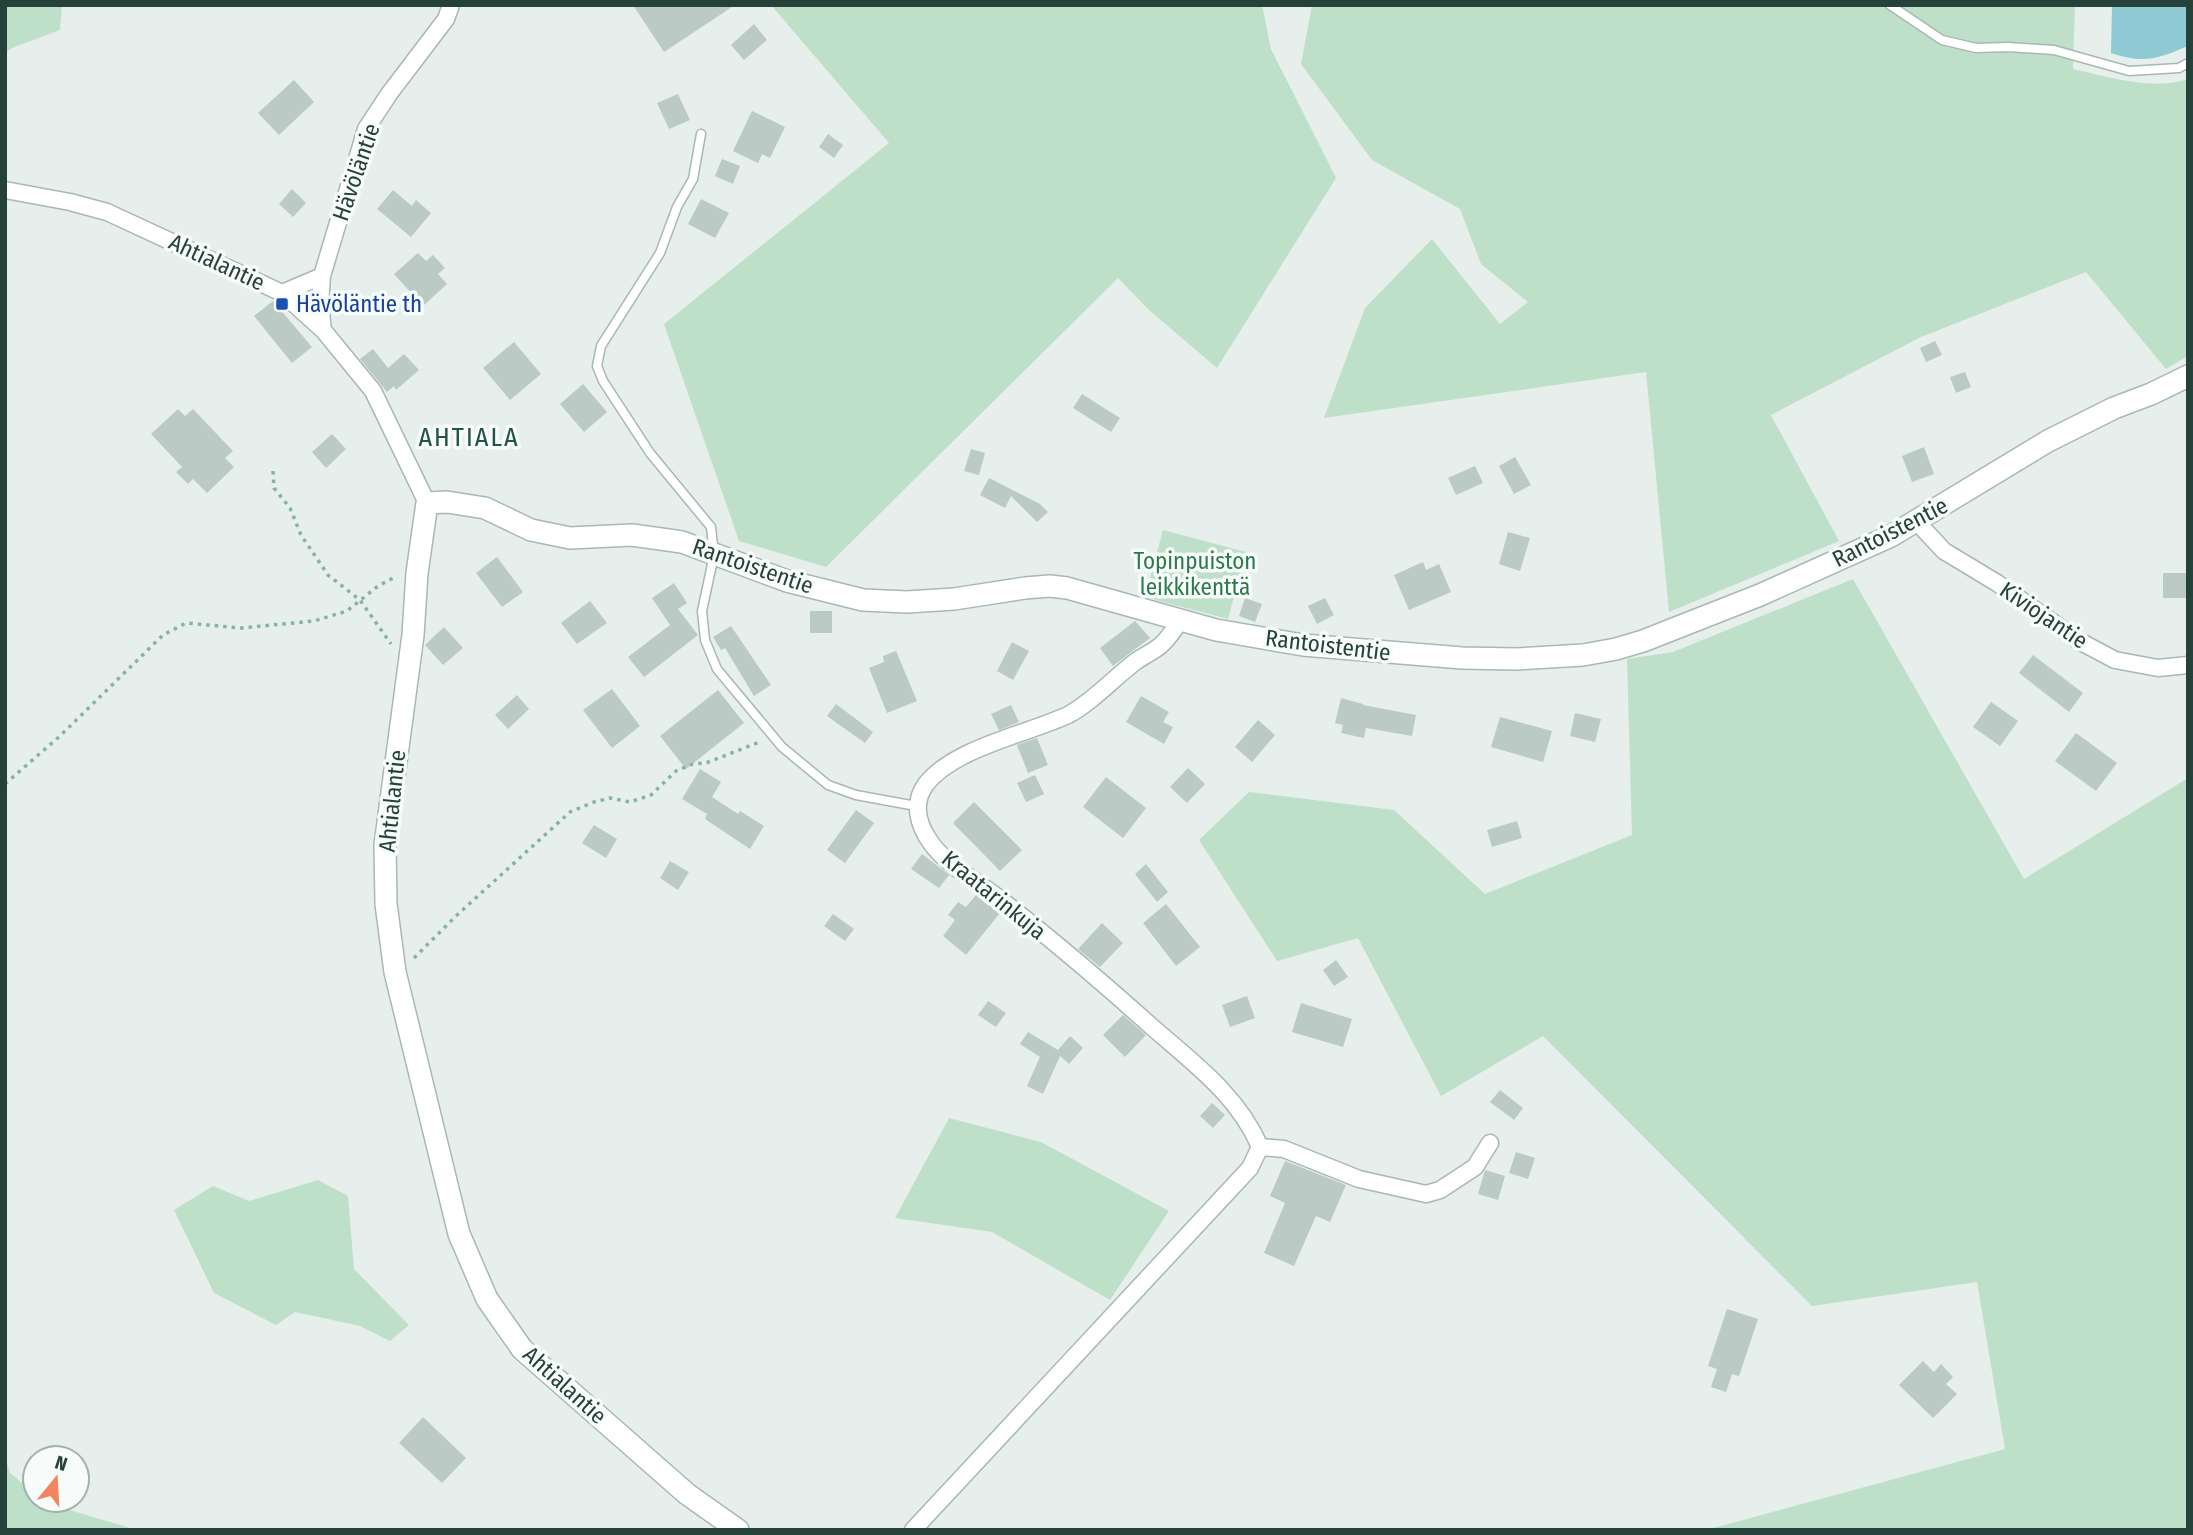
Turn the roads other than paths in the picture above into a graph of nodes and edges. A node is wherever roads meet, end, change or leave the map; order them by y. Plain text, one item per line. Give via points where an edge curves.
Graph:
1 (451, 5) edge
2 (1890, 5) edge
3 (2188, 64) edge
4 (701, 134) dead end
5 (5, 190) edge
6 (322, 276) junction
7 (282, 293) junction
8 (323, 330) junction
9 (2188, 376) edge
10 (427, 503) junction
11 (1917, 522) junction
12 (713, 555) junction
13 (1181, 620) junction
14 (2188, 665) edge
15 (916, 806) junction
16 (1490, 1143) dead end
17 (1259, 1147) junction
18 (738, 1530) edge
19 (913, 1530) edge

1 - 6 street, Hävöläntie via 446,19 366,130
2 - 3 lane via 1942,40 1976,48 2054,50 2129,71
4 - 12 lane via 693,179 660,253 601,346 597,366 650,453 711,527
5 - 7 street, Ahtialantie via 107,212
6 - 7 street
6 - 8 street, Hävöläntie
7 - 8 street, Ahtialantie
8 - 10 street, Ahtialantie via 373,391
9 - 11 street, Rantoistentie via 2048,442
10 - 12 street, Rantoistentie via 485,508 531,530 570,538 649,536 682,542
10 - 18 street, Ahtialantie via 385,845 386,904 395,972 459,1234 487,1298 522,1349 687,1494
11 - 13 street, Rantoistentie via 1749,600 1643,641 1583,655 1516,659 1412,656 1303,645
11 - 14 street, Kiviojantie via 1944,551 2115,660 2158,667
12 - 13 street, Rantoistentie via 787,581 863,600 954,599 1050,586
12 - 15 lane via 702,611 705,640 717,669 782,747 828,785
13 - 15 street via 1162,644 1069,714 948,764 925,786
15 - 17 street, Kraatarinkuja via 931,844 1208,1076 1237,1106
16 - 17 street via 1475,1167 1426,1195 1359,1179 1283,1149
17 - 19 street via 1250,1168

